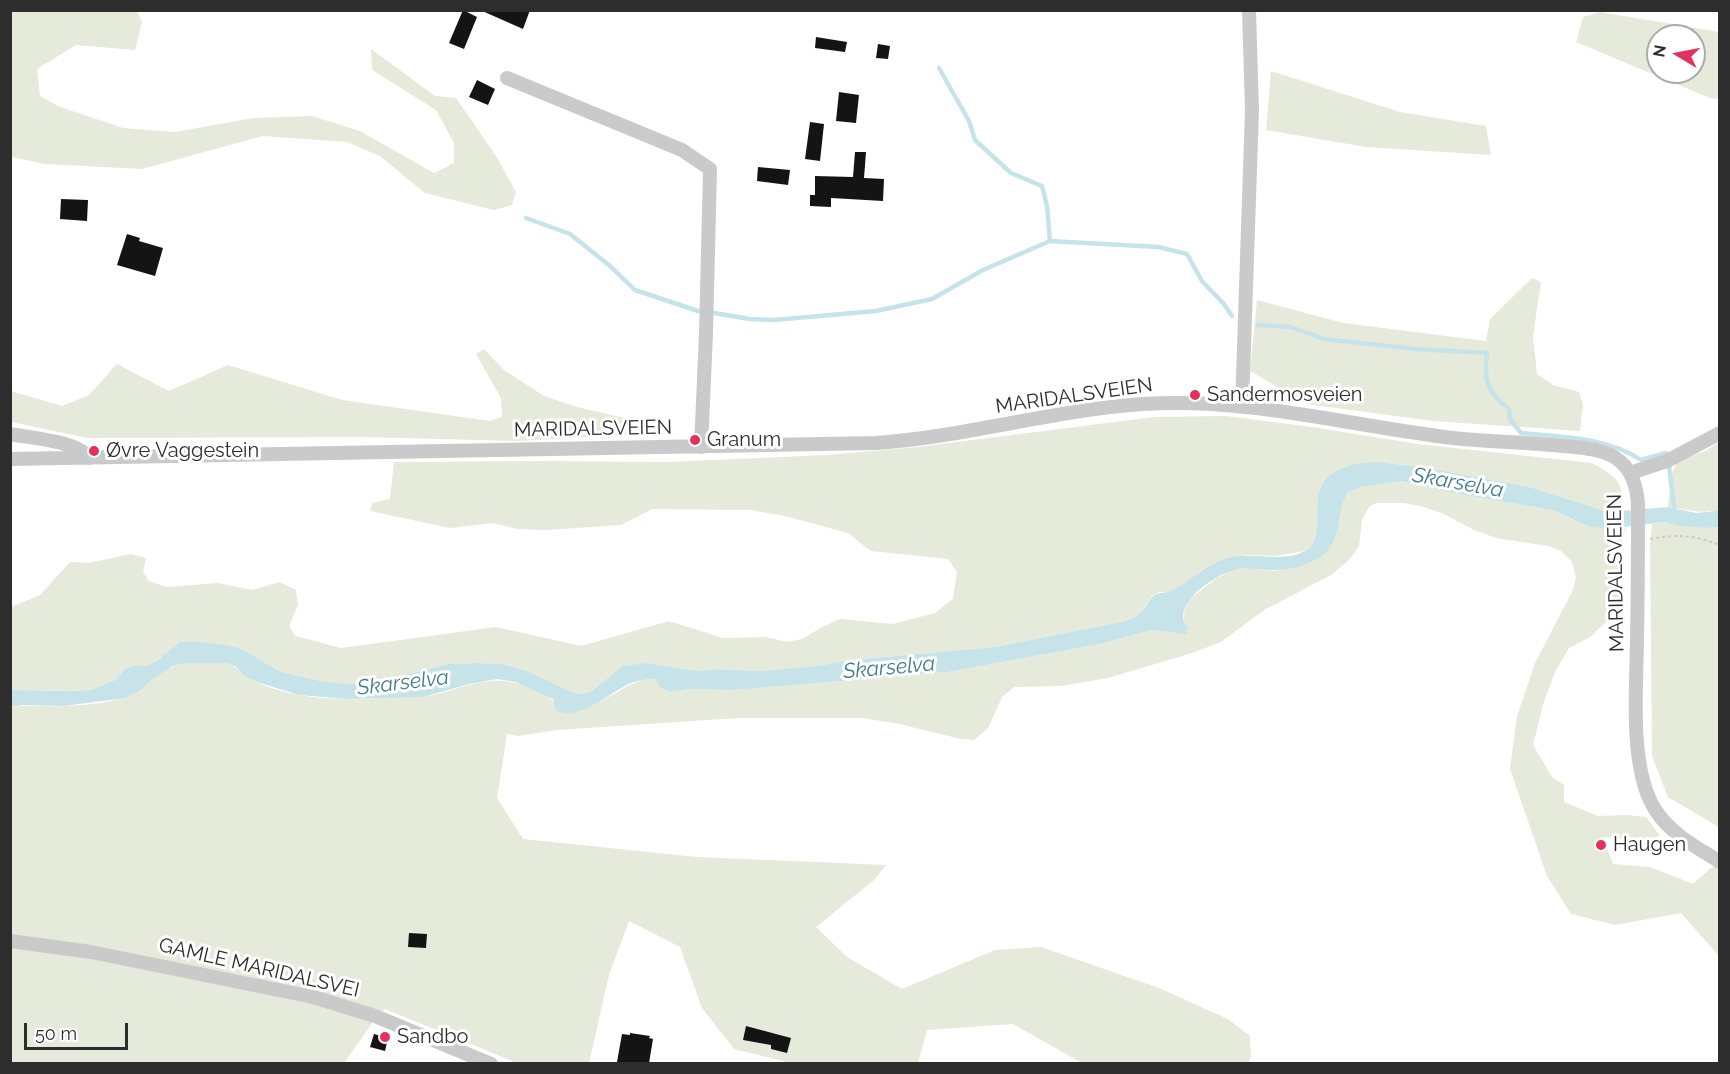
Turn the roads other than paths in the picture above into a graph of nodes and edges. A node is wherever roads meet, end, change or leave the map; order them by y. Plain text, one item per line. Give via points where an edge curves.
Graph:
1 (1250, 10) edge
2 (507, 78) dead end
3 (1242, 406) junction
4 (1719, 433) edge
5 (10, 434) edge
6 (701, 447) junction
7 (89, 458) junction
8 (10, 459) edge
9 (1630, 473) junction
10 (1719, 862) edge
11 (10, 941) edge
12 (491, 1064) edge

1 - 3 street via 1252,110
2 - 6 street via 682,150 710,170
3 - 6 street, MARIDALSVEIEN via 1134,404 891,442
3 - 9 street, MARIDALSVEIEN via 1439,436 1597,451 1615,458
4 - 9 street via 1667,461
5 - 7 street, MARIDALSVEIEN via 69,445
6 - 7 street, MARIDALSVEIEN
7 - 8 street, MARIDALSVEIEN
9 - 10 street, MARIDALSVEIEN via 1638,503 1636,725 1640,765 1655,809 1666,823
11 - 12 street, GAMLE MARIDALSVEI via 102,954 313,997 375,1016

